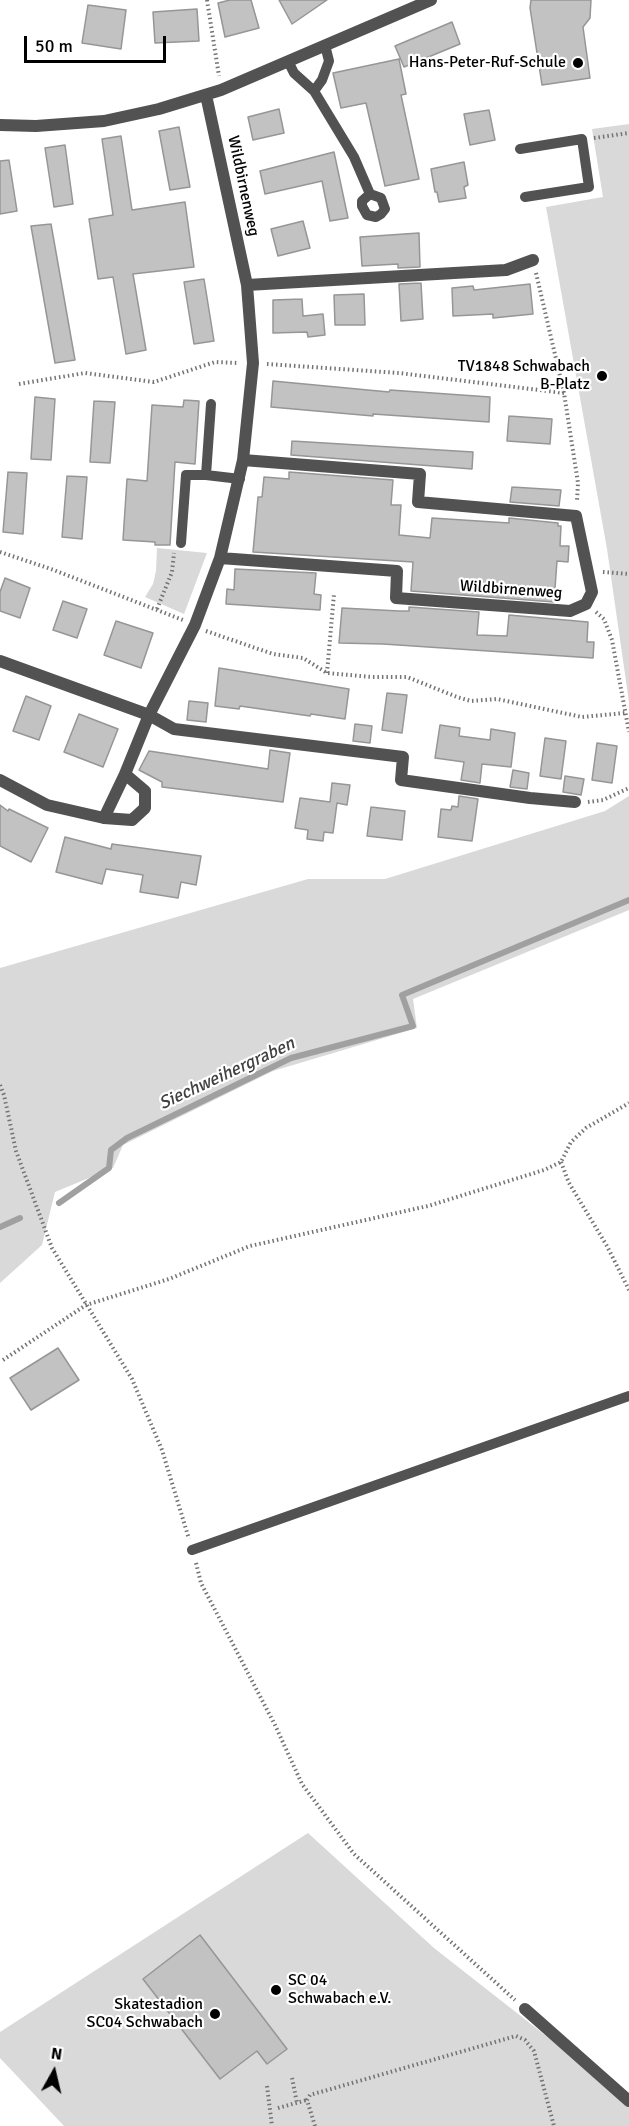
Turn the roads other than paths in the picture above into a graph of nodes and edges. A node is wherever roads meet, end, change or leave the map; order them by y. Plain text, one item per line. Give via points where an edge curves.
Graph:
1 (431, 0) edge
2 (325, 45) junction
3 (288, 61) junction
4 (314, 91) junction
5 (206, 95) junction
6 (0, 125) edge
7 (520, 149) dead end
8 (370, 194) dead end
9 (525, 197) dead end
10 (533, 260) road end
11 (247, 285) junction
12 (211, 404) dead end
13 (243, 460) junction
14 (206, 475) junction
15 (240, 479) junction
16 (181, 543) road end
17 (220, 558) junction
18 (0, 662) edge
19 (149, 715) junction
20 (125, 774) junction
21 (0, 780) edge
22 (575, 802) road end
23 (104, 818) junction
24 (629, 1396) edge
25 (192, 1550) road end
26 (525, 2009) road end
27 (629, 2101) edge

1 - 2 street
2 - 3 street
2 - 4 lane via 329,61
3 - 4 lane via 294,73
3 - 5 street
4 - 8 lane via 354,157
5 - 6 street via 104,121
5 - 11 street, Wildbirnenweg
7 - 9 lane via 582,139 590,187
10 - 11 street via 506,270
11 - 13 street, Wildbirnenweg via 253,363
12 - 14 lane
13 - 15 street, Wildbirnenweg
13 - 17 street, Wildbirnenweg via 420,474 418,502 576,516 592,591 586,604 570,611 396,598 397,571
14 - 15 lane
14 - 16 lane via 186,475
15 - 17 street, Wildbirnenweg
17 - 19 street, Wildbirnenweg via 195,625
18 - 19 street
19 - 20 street, Wildbirnenweg
19 - 22 street via 174,729 403,757 401,780
20 - 23 street, Wildbirnenweg
20 - 23 street via 145,791 145,808 132,820
21 - 23 street via 47,805
24 - 25 lane
26 - 27 street

